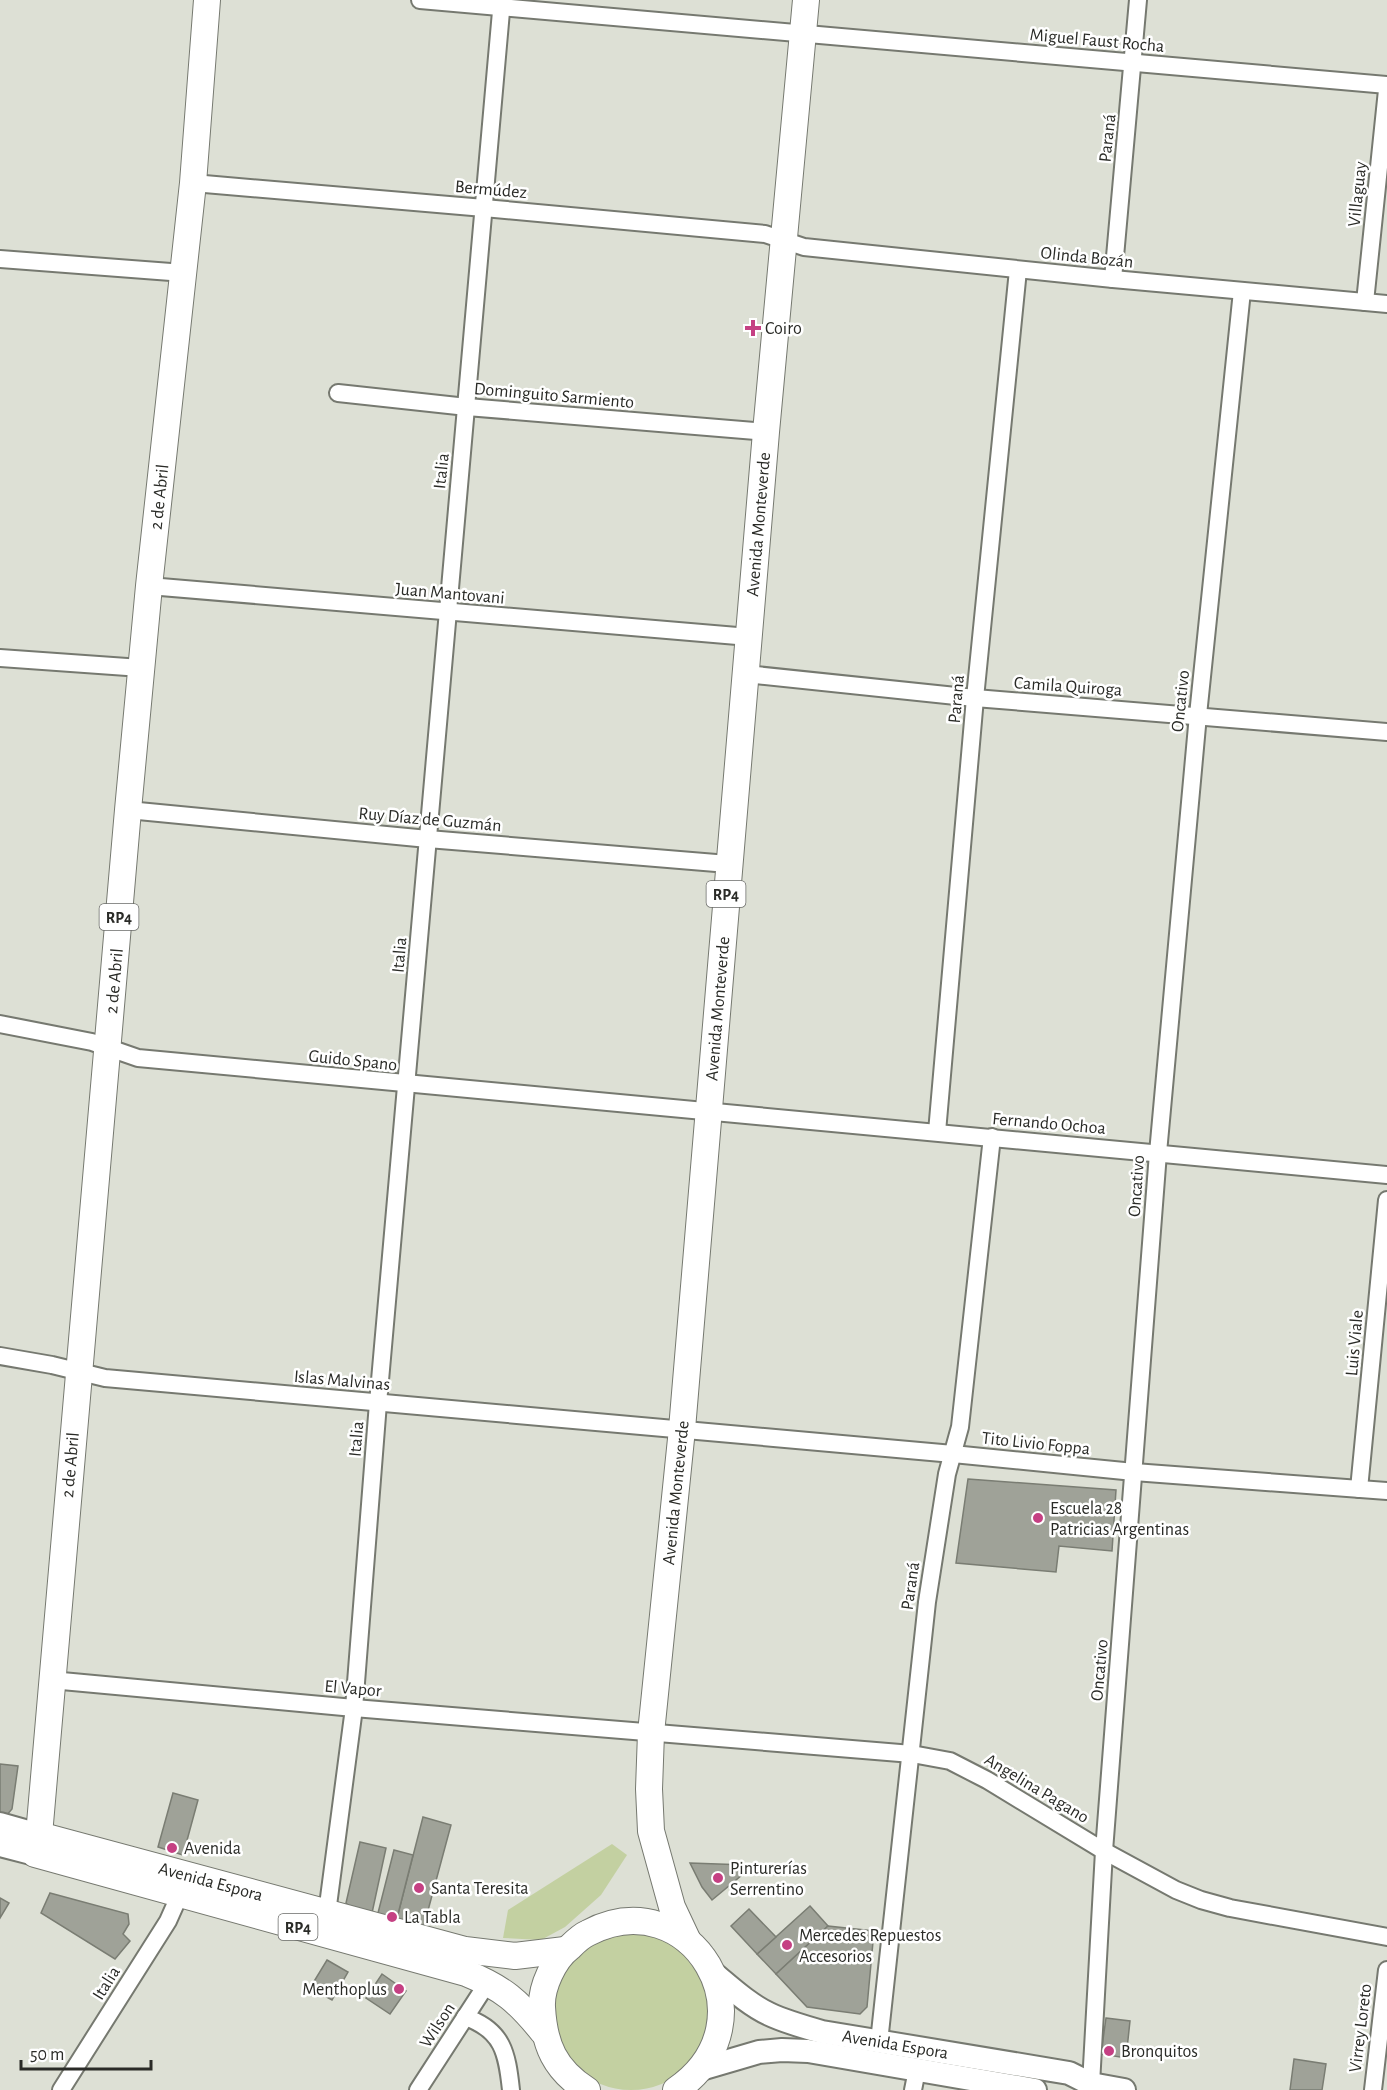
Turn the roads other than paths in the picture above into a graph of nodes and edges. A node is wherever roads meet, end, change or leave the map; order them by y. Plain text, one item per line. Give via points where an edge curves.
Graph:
1 (207, 0) edge
2 (420, 0) edge
3 (806, 0) edge
4 (1138, 0) edge
5 (502, 4) edge
6 (803, 35) junction
7 (1134, 62) junction
8 (1387, 85) edge
9 (1387, 90) edge
10 (193, 183) junction
11 (484, 208) junction
12 (784, 242) junction
13 (0, 259) edge
14 (1018, 270) junction
15 (184, 273) junction
16 (1113, 279) junction
17 (1242, 291) junction
18 (1365, 302) junction
19 (1387, 304) edge
20 (339, 393) dead end
21 (467, 407) junction
22 (766, 432) junction
23 (149, 586) junction
24 (447, 613) junction
25 (749, 637) junction
26 (0, 658) edge
27 (141, 668) junction
28 (746, 674) junction
29 (975, 698) junction
30 (1198, 715) junction
31 (1387, 732) edge
32 (128, 810) junction
33 (428, 839) junction
34 (729, 864) junction
35 (0, 1024) edge
36 (108, 1048) junction
37 (408, 1085) junction
38 (707, 1113) junction
39 (937, 1132) junction
40 (992, 1137) junction
41 (1158, 1153) junction
42 (1387, 1175) edge
43 (1387, 1200) edge
44 (0, 1356) edge
45 (78, 1373) junction
46 (378, 1403) junction
47 (682, 1429) junction
48 (953, 1454) junction
49 (1134, 1472) junction
50 (1359, 1489) junction
51 (1387, 1491) edge
52 (51, 1680) junction
53 (354, 1708) junction
54 (651, 1734) junction
55 (912, 1754) junction
56 (0, 1824) edge
57 (37, 1844) junction
58 (0, 1845) edge
59 (1104, 1851) junction
60 (180, 1894) junction
61 (327, 1913) junction
62 (1387, 1937) edge
63 (688, 1941) junction
64 (565, 1950) junction
65 (1387, 1970) edge
66 (713, 1972) junction
67 (488, 1982) junction
68 (465, 2017) junction
69 (543, 2032) junction
70 (879, 2042) junction
71 (555, 2060) junction
72 (701, 2069) junction
73 (915, 2080) edge
74 (1083, 2087) edge
75 (61, 2090) edge
76 (418, 2090) edge
77 (511, 2090) edge
78 (565, 2090) edge
79 (588, 2090) edge
80 (676, 2090) edge
81 (1035, 2090) edge
82 (1124, 2090) edge
83 (1373, 2090) edge

1 - 10 main road, 2 de Abril / RP4
2 - 5 street, Miguel Faust Rocha
3 - 6 main road, Avenida Monteverde / RP4
4 - 7 street, Paraná
5 - 6 street, Miguel Faust Rocha
5 - 11 street, Italia
6 - 7 street, Miguel Faust Rocha
6 - 12 main road, Avenida Monteverde / RP4
7 - 8 street, Miguel Faust Rocha
7 - 16 street, Paraná
9 - 18 street, Villaguay
10 - 11 street, Bermúdez
10 - 15 main road, 2 de Abril / RP4
11 - 12 street, Bermúdez via 765,234
11 - 21 street, Italia
12 - 14 street, Olinda Bozán
12 - 22 main road, Avenida Monteverde / RP4
13 - 15 street
14 - 16 street, Olinda Bozán
14 - 29 street, Paraná
15 - 23 main road, 2 de Abril / RP4
16 - 17 street, Olinda Bozán
17 - 18 street, Olinda Bozán
17 - 30 street, Oncativo
18 - 19 street, Olinda Bozán
20 - 21 street, Dominguito Sarmiento
21 - 22 street, Dominguito Sarmiento
21 - 24 street, Italia
22 - 25 main road, Avenida Monteverde / RP4
23 - 24 street, Juan Mantovani
23 - 27 main road, 2 de Abril / RP4
24 - 25 street, Juan Mantovani
24 - 33 street, Italia
25 - 28 main road, Avenida Monteverde / RP4
26 - 27 street
27 - 32 main road, 2 de Abril / RP4
28 - 29 street, Camila Quiroga
28 - 34 main road, Avenida Monteverde / RP4
29 - 30 street, Camila Quiroga
29 - 39 street, Paraná
30 - 31 street, Camila Quiroga
30 - 41 street, Oncativo
32 - 33 street, Ruy Díaz de Guzmán
32 - 36 main road, 2 de Abril / RP4
33 - 34 street, Ruy Díaz de Guzmán
33 - 37 street, Italia
34 - 38 main road, Avenida Monteverde / RP4
35 - 36 street, Guido Spano
36 - 37 street, Guido Spano via 138,1058
36 - 45 main road, 2 de Abril / RP4
37 - 38 street, Guido Spano
37 - 46 street, Italia
38 - 39 street, Fernando Ochoa
38 - 47 main road, Avenida Monteverde / RP4
39 - 40 street, Fernando Ochoa
40 - 41 street, Fernando Ochoa
40 - 48 street, Paraná via 960,1427
41 - 42 street, Fernando Ochoa
41 - 49 street, Oncativo
43 - 50 street, Luis Viale
44 - 45 street, Islas Malvinas
45 - 46 street, Islas Malvinas
45 - 52 main road, 2 de Abril / RP4
46 - 47 street, Islas Malvinas
46 - 53 street, Italia
47 - 48 street, Tito Livio Foppa
47 - 54 main road, Avenida Monteverde / RP4
48 - 49 street, Tito Livio Foppa
48 - 55 street, Paraná via 927,1602
49 - 50 street, Tito Livio Foppa
49 - 59 street, Oncativo
50 - 51 street, Tito Livio Foppa
52 - 53 street, El Vapor
52 - 57 main road, 2 de Abril / RP4
53 - 54 street, El Vapor
53 - 61 street, Italia
54 - 55 street, Angelina Pagano
54 - 63 main road, Avenida Monteverde / RP4 via 651,1831 672,1906
55 - 59 street, Angelina Pagano via 950,1761
55 - 70 street, Paraná
56 - 57 main road, Avenida Espora
57 - 58 main road, Avenida Espora
57 - 60 main road, Avenida Espora / RP4
57 - 61 main road, Avenida Espora
59 - 62 street, Angelina Pagano via 1201,1900
59 - 74 street, Oncativo
60 - 67 main road, Avenida Espora / RP4
60 - 75 street, Italia via 168,1921
61 - 64 main road, Avenida Espora via 492,1955
63 - 64 main road, RP4 via 664,1927 629,1922 586,1934
63 - 66 main road, RP4
64 - 69 main road, RP4 via 549,1975 542,2003
65 - 83 street, Virrey Loreto
66 - 70 main road, Avenida Espora via 768,2014 822,2032
66 - 72 main road, RP4 via 721,1997 721,2022 714,2047
67 - 68 street, Wilson
67 - 69 main road, Avenida Espora / RP4 via 511,1996
68 - 76 street, Wilson
68 - 77 street via 488,2027 498,2039 507,2059
69 - 71 main road, RP4
70 - 74 main road, Avenida Espora via 1069,2073
71 - 78 main road, RP4
71 - 79 main road, RP4 via 572,2081
72 - 73 main road, Avenida Espora via 759,2052 808,2051
72 - 80 main road, RP4
73 - 81 main road, Avenida Espora
74 - 82 main road, Avenida Espora

